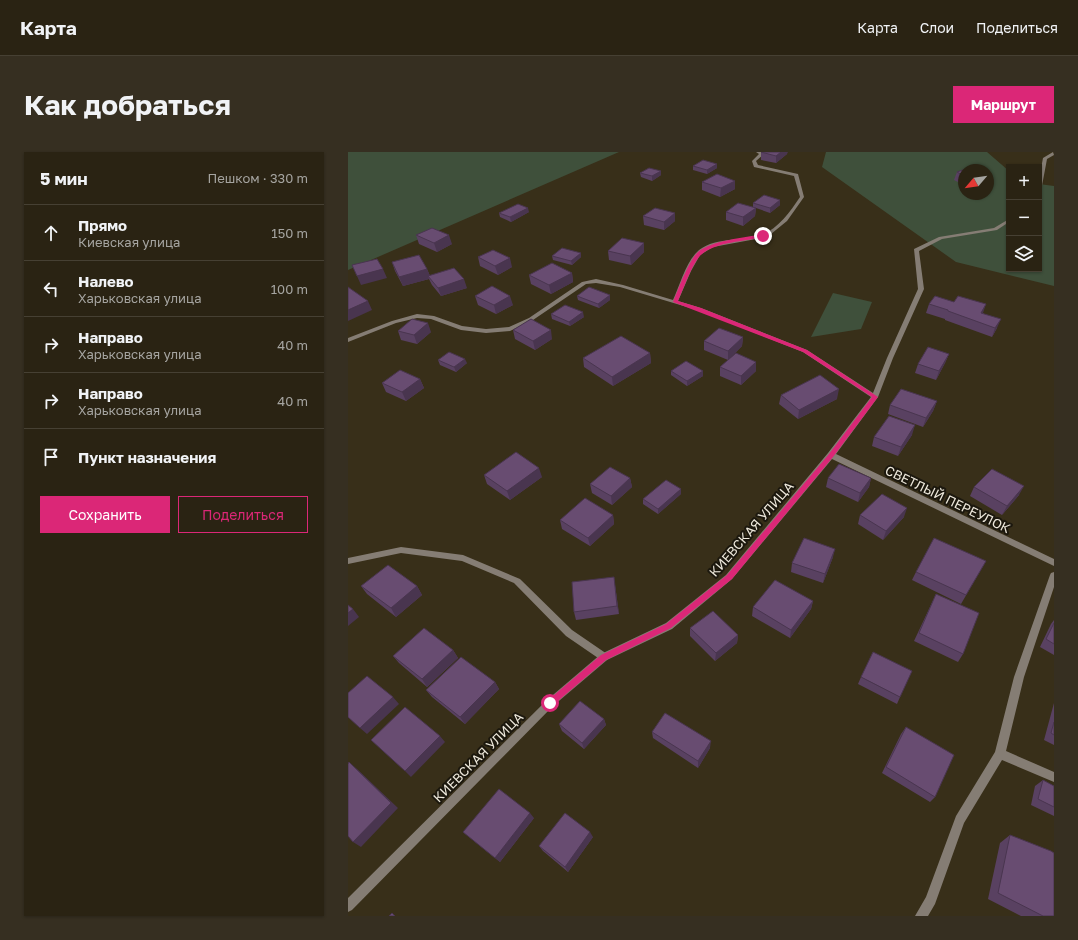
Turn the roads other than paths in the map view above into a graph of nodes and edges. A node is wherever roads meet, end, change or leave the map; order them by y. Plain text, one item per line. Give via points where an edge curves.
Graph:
1 (758, 152) edge
2 (1054, 153) edge
3 (1042, 174) edge
4 (1006, 222) edge
5 (675, 302) junction
6 (348, 340) edge
7 (875, 397) junction
8 (831, 455) junction
9 (348, 561) edge
10 (1054, 564) edge
11 (1054, 575) edge
12 (604, 658) junction
13 (1000, 754) junction
14 (1054, 777) edge
15 (348, 906) edge
16 (920, 916) edge

1 - 5 street via 762,154 754,162 756,166 796,175 802,197 791,214 763,236 710,246 699,254
2 - 3 street via 1045,158
4 - 7 street, КИЕВСКАЯ УЛИЦА via 995,229 941,238 916,250 921,289
5 - 6 street via 596,281 584,284 510,329 486,331 461,328 432,317 417,316
5 - 7 street via 700,309 805,351
7 - 8 street, КИЕВСКАЯ УЛИЦА
8 - 10 street, СВЕТЛЫЙ ПЕРЕУЛОК
8 - 12 street, КИЕВСКАЯ УЛИЦА via 729,577 669,626
9 - 12 street via 401,550 463,558 517,581 569,633
11 - 13 street via 1019,677
12 - 15 street, КИЕВСКАЯ УЛИЦА via 550,703
13 - 14 street
13 - 16 street via 960,820 930,900

